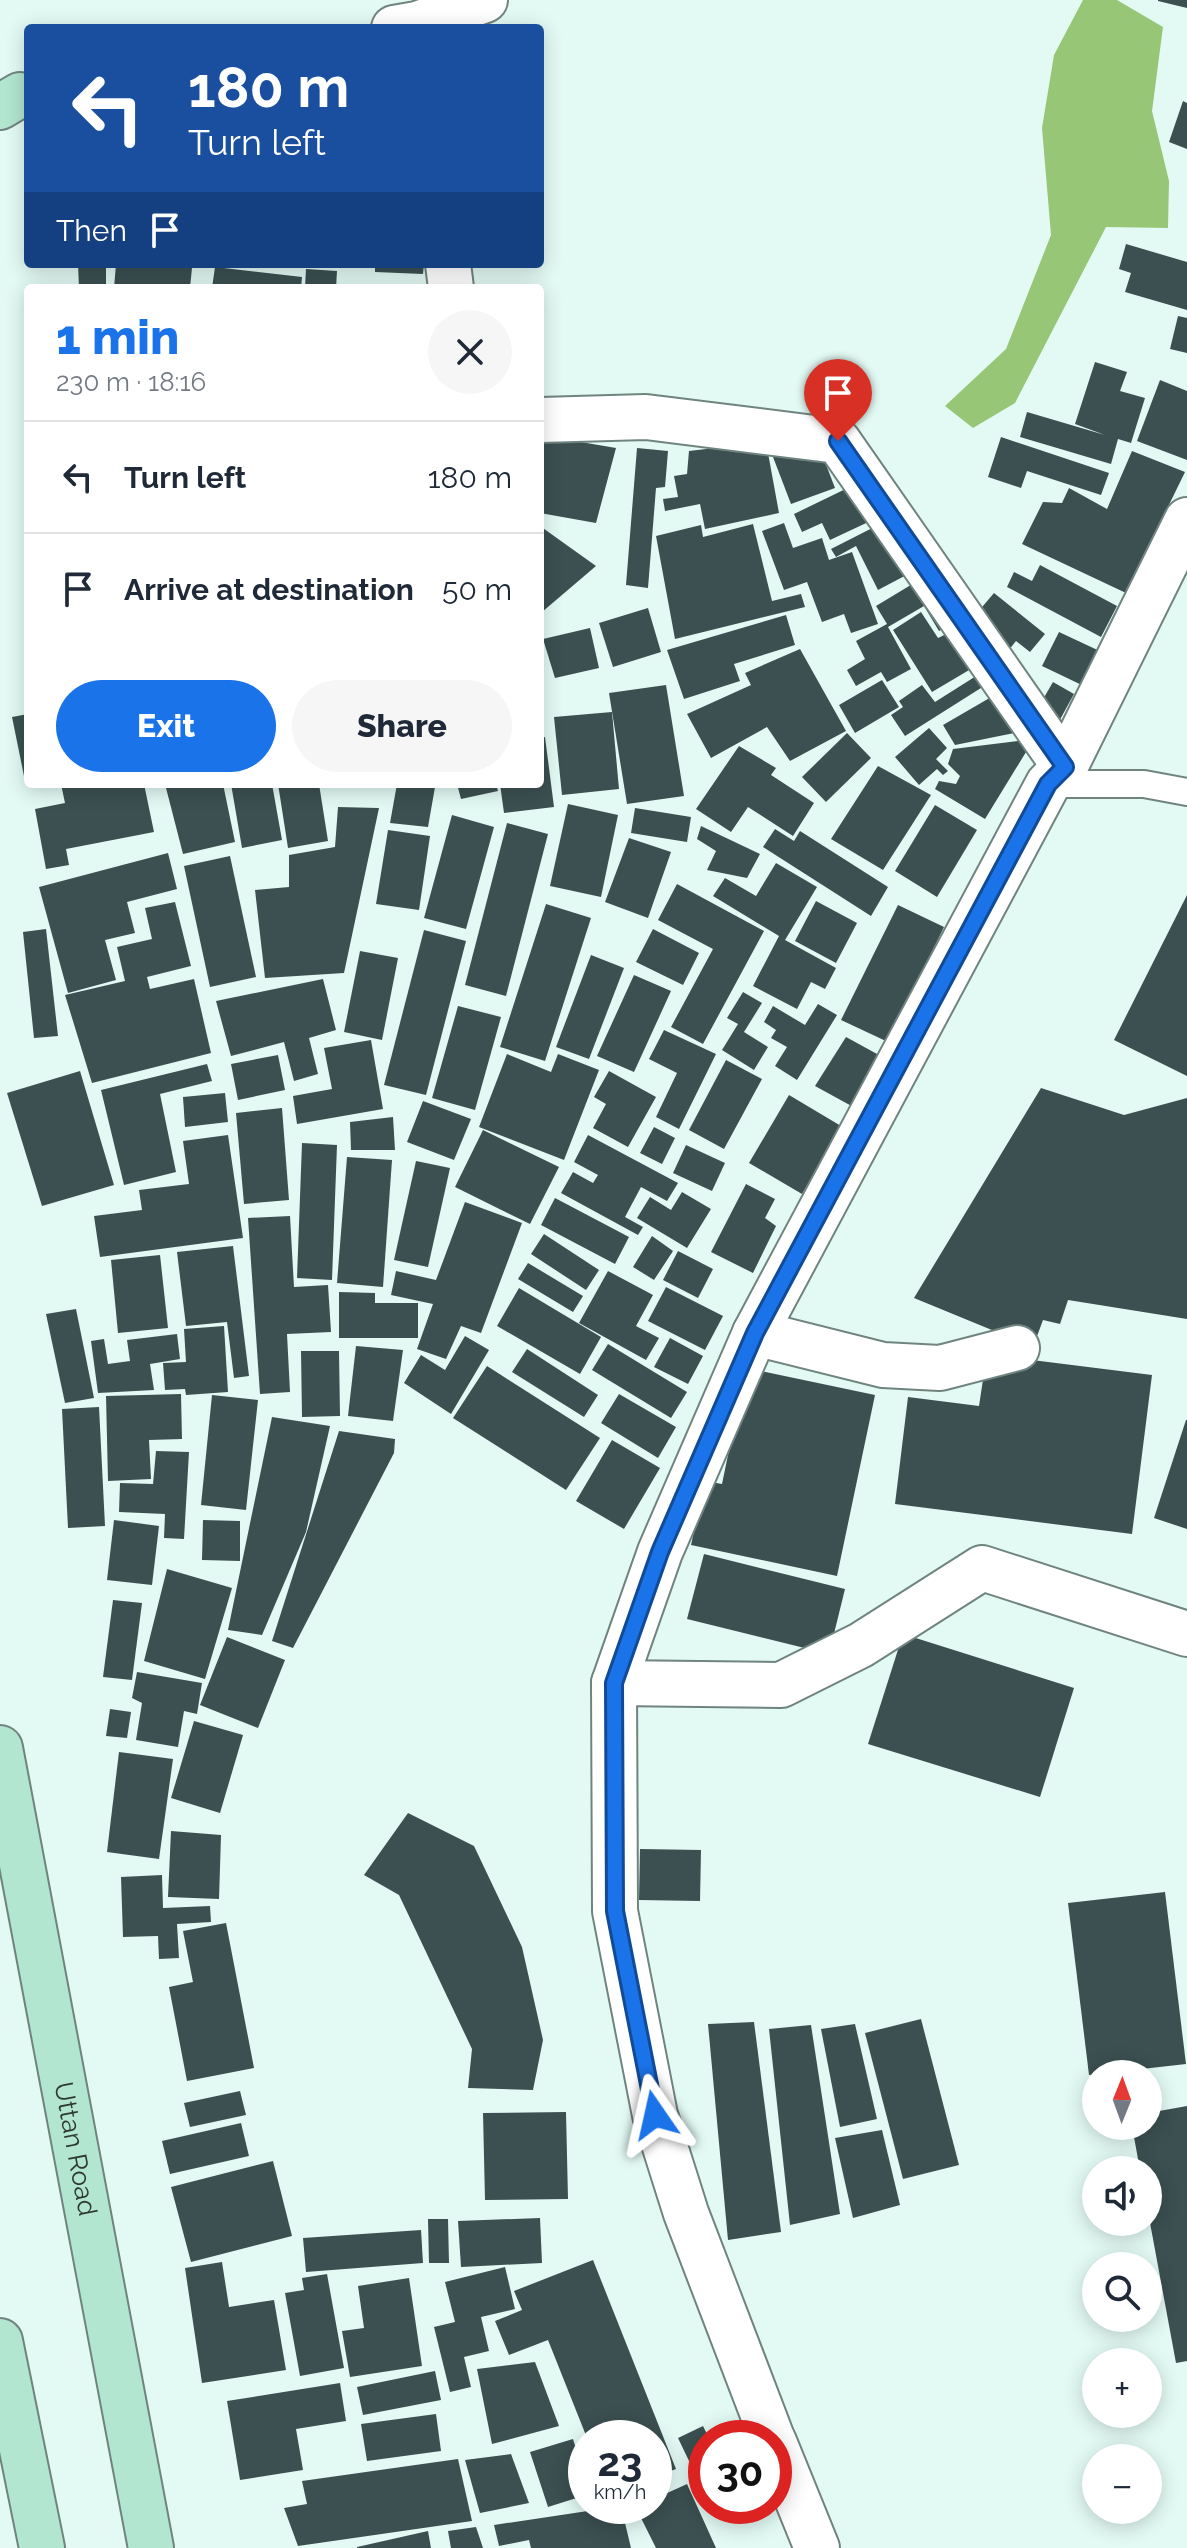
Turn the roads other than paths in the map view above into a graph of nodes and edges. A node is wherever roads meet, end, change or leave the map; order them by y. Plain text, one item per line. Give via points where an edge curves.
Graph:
1 (485, 0) edge
2 (418, 24) edge
3 (544, 420) edge
4 (1187, 520) edge
5 (1057, 776) junction
6 (1187, 792) edge
7 (755, 1333) junction
8 (1017, 1348) dead end
9 (1187, 1634) edge
10 (614, 1683) junction
11 (0, 1748) edge
12 (0, 2341) edge
13 (765, 2420) edge
14 (792, 2487) edge
15 (42, 2548) edge
16 (151, 2548) edge
17 (817, 2548) edge

1 - 2 street
3 - 5 street via 646,417 838,441
4 - 5 street
5 - 6 lane
5 - 7 street
7 - 8 street via 883,1365 940,1368
7 - 10 street via 660,1552
9 - 10 street via 982,1568 861,1645 781,1685
10 - 13 street via 615,1911 655,2115 686,2213
11 - 16 main road, Uttan Road
12 - 15 main road
14 - 17 street

